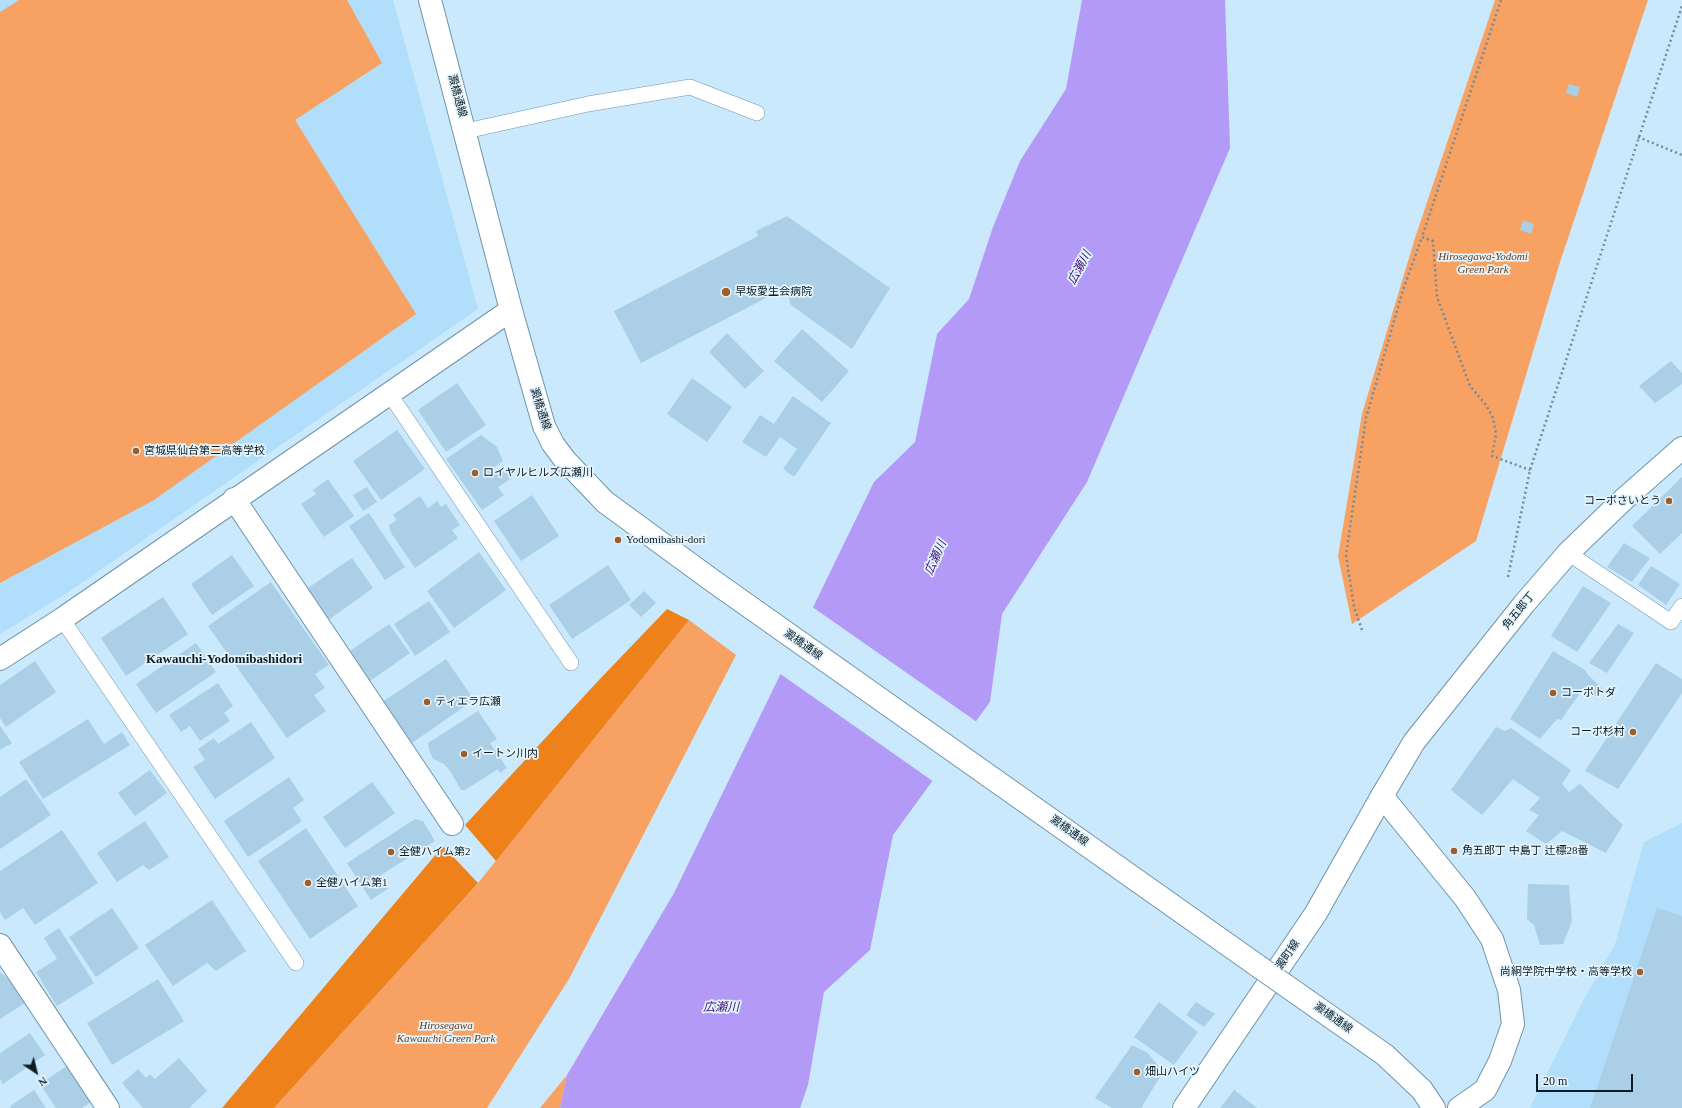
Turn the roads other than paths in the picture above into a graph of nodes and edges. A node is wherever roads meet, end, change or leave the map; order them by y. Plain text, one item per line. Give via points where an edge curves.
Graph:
1 (430, 0) edge
2 (757, 112) dead end
3 (466, 131) junction
4 (511, 310) junction
5 (389, 393) junction
6 (1682, 448) edge
7 (234, 499) junction
8 (1568, 553) junction
9 (1682, 606) edge
10 (62, 618) junction
11 (0, 659) edge
12 (571, 662) dead end
13 (1382, 796) junction
14 (452, 824) dead end
15 (0, 945) edge
16 (296, 962) dead end
17 (108, 1108) edge
18 (1184, 1108) edge
19 (1434, 1108) edge
20 (1459, 1108) edge

1 - 3 street, 澱橋通線
2 - 3 lane via 690,87 588,104
3 - 4 street, 澱橋通線
4 - 5 street
4 - 19 street, 澱橋通線, bridge via 544,426 565,460 605,502 713,582 1385,1055 1422,1090
5 - 7 street
5 - 12 lane
6 - 8 street, 角五郎丁
7 - 10 street
7 - 14 street
8 - 9 lane via 1670,622
8 - 13 street, 角五郎丁 via 1414,742
10 - 11 street
10 - 16 lane
13 - 18 street, 澱町線 via 1316,913
13 - 20 street via 1465,898 1492,939 1509,990 1513,1024 1500,1061 1485,1090
15 - 17 street

